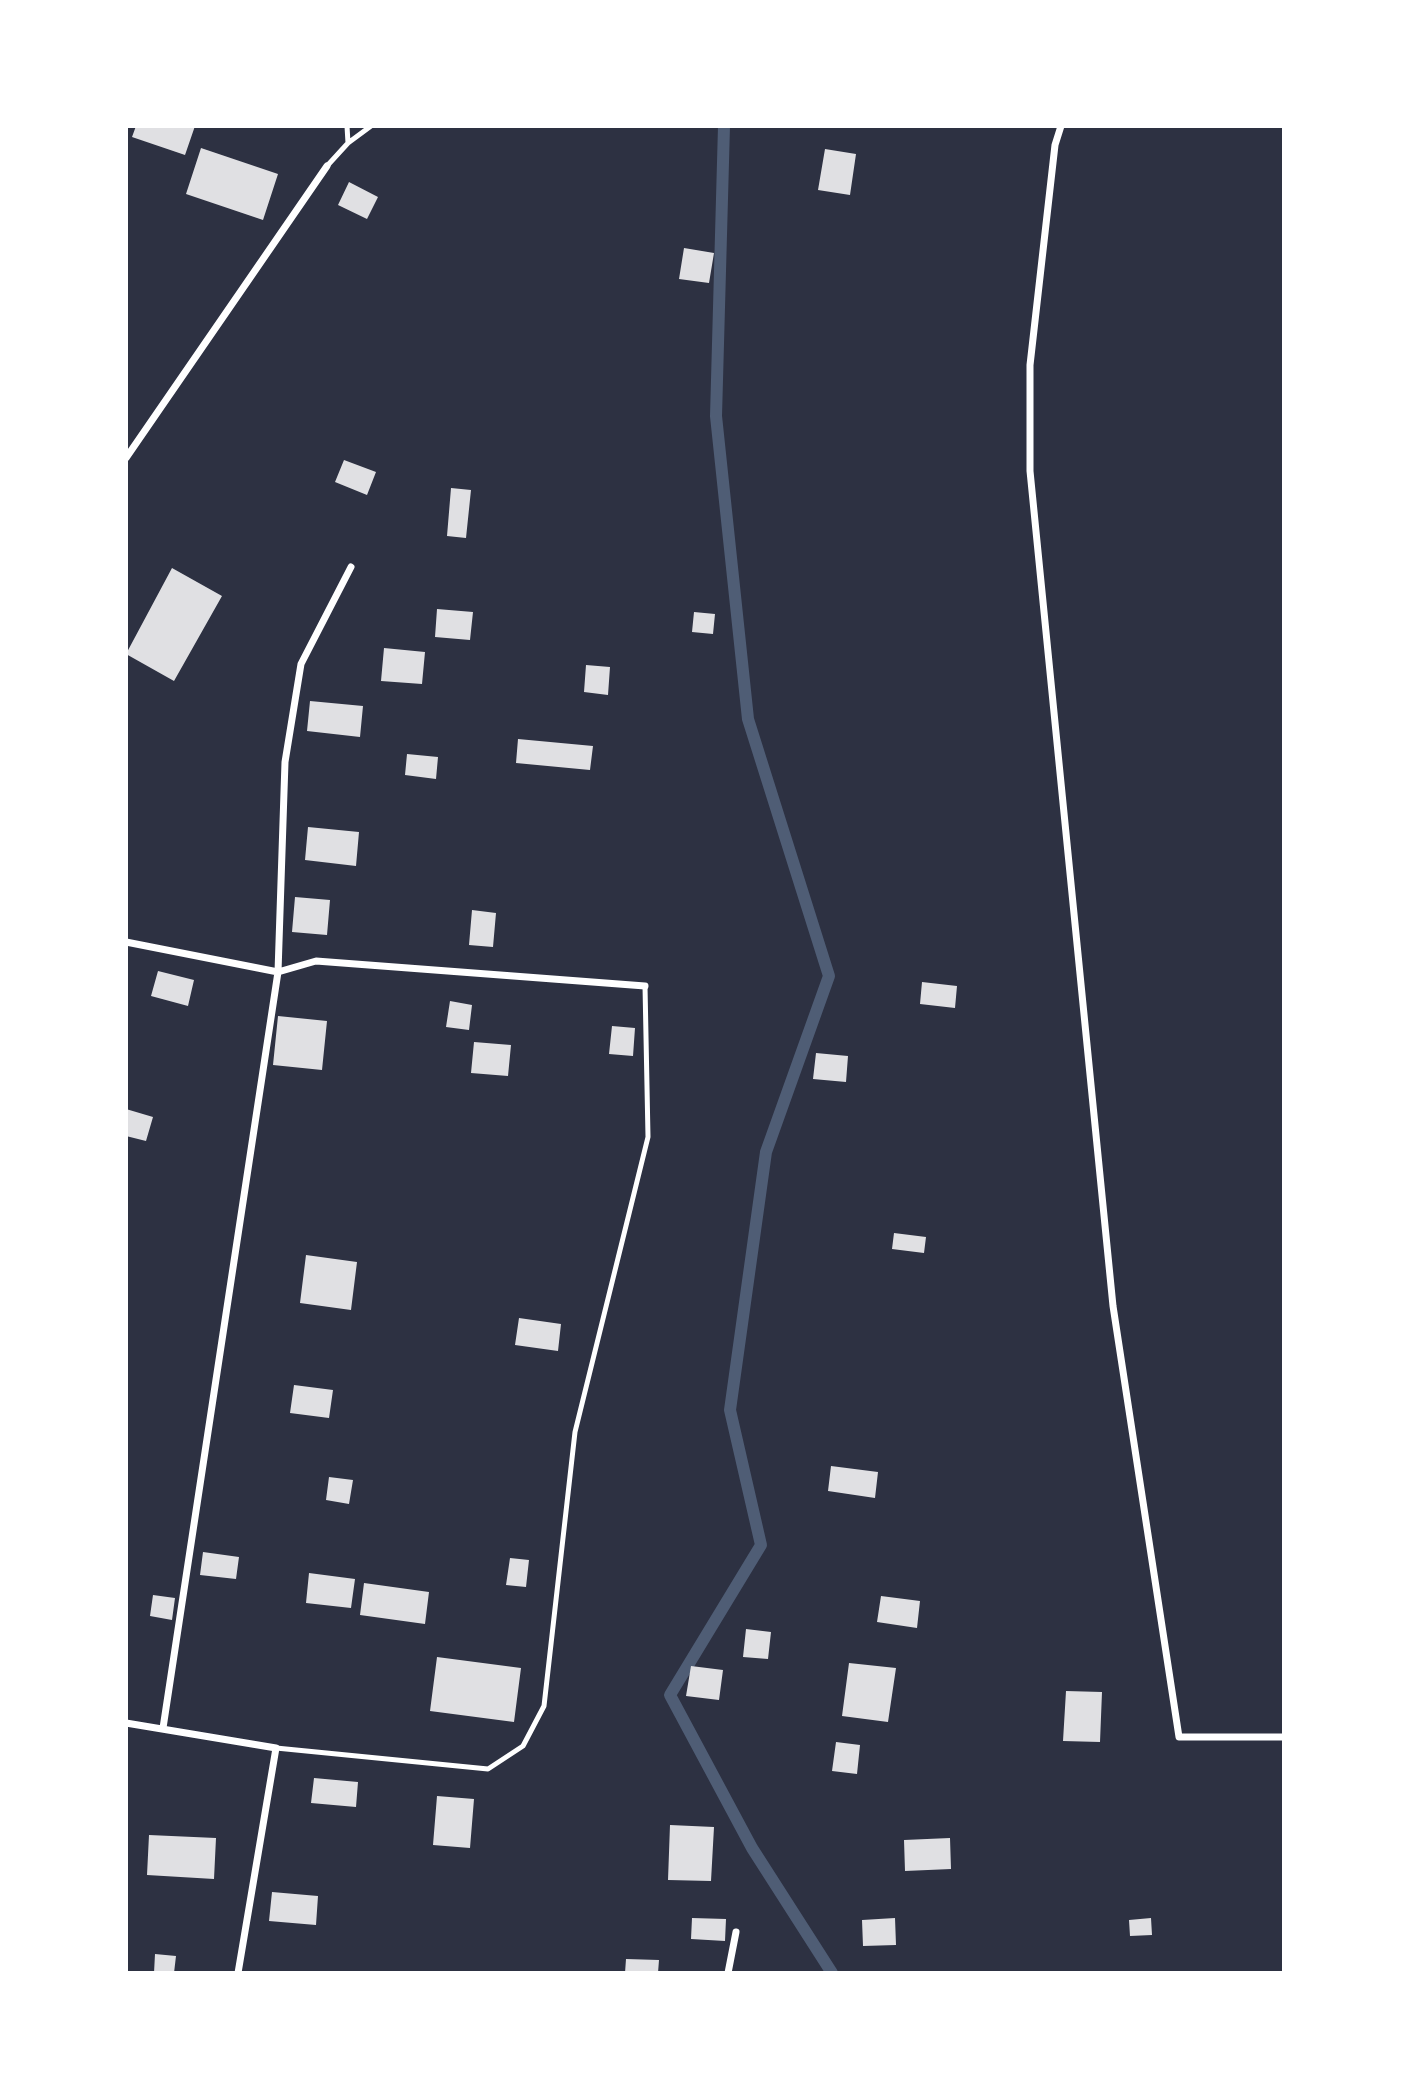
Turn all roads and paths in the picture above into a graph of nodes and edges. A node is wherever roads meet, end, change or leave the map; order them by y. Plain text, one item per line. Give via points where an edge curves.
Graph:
1 (347, 126) edge
2 (371, 126) edge
3 (1060, 126) edge
4 (348, 144) junction
5 (327, 166) joint
6 (126, 458) edge
7 (351, 567) dead end
8 (126, 943) edge
9 (278, 972) junction
10 (645, 986) joint
11 (126, 1723) edge
12 (163, 1728) junction
13 (1284, 1737) edge
14 (276, 1748) junction
15 (736, 1932) dead end
16 (238, 1973) edge
17 (728, 1973) edge

1 - 4 lane
2 - 4 lane
3 - 13 street via 1030,365 1030,471 1114,1306 1179,1737
4 - 5 lane
5 - 6 street
7 - 9 street via 301,664 285,762
8 - 9 street
9 - 10 street via 316,961
9 - 12 street
10 - 14 lane via 648,1137 575,1433 544,1706 523,1746 488,1769
11 - 12 street
12 - 14 street
14 - 16 street
15 - 17 street

